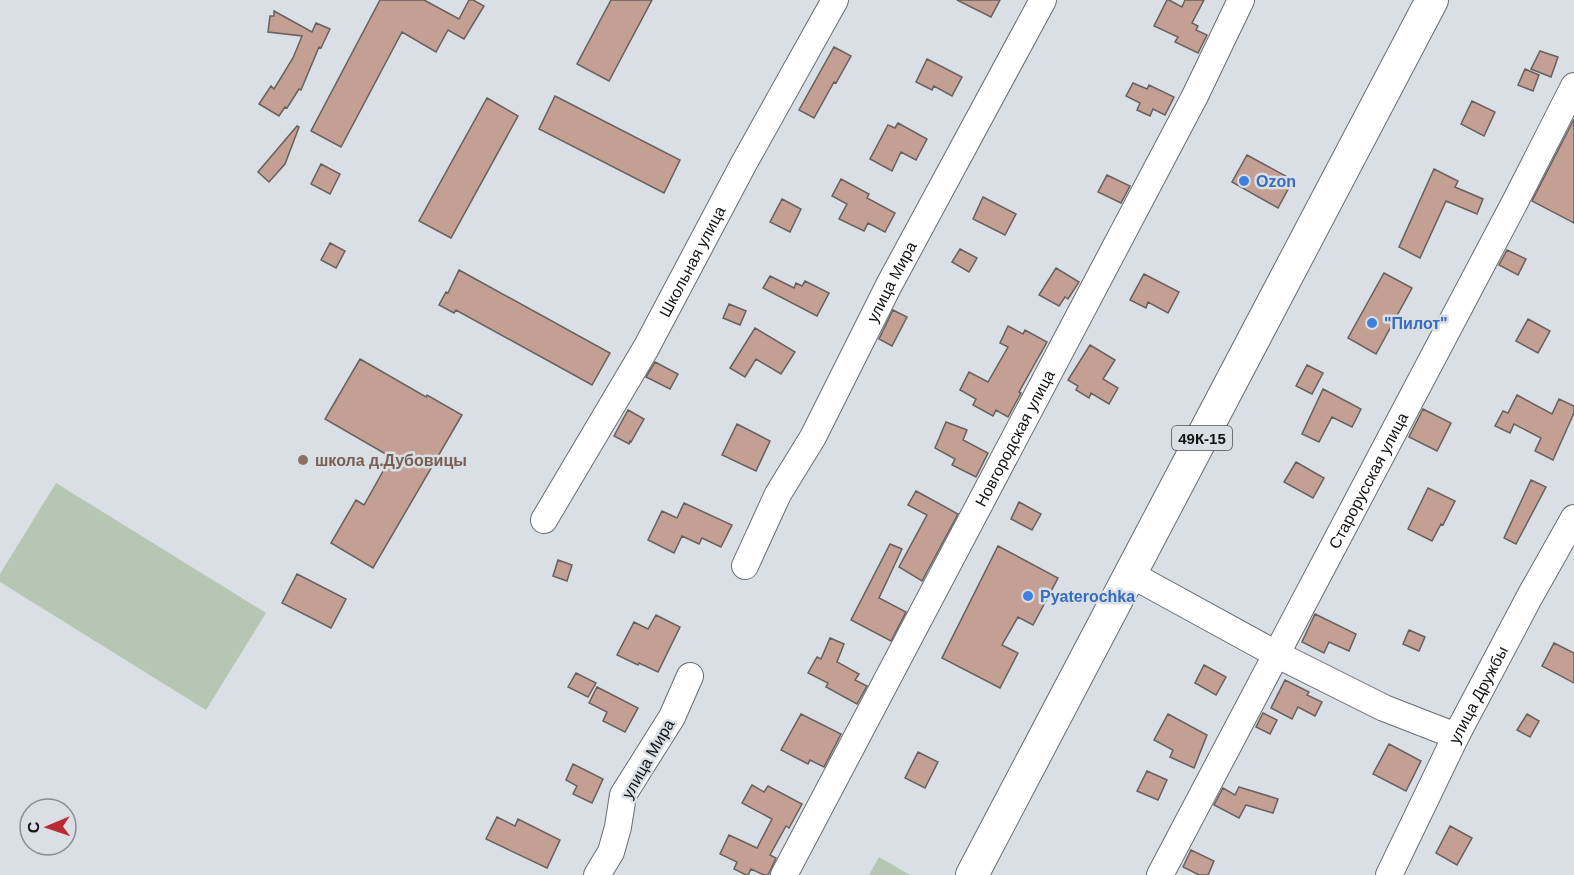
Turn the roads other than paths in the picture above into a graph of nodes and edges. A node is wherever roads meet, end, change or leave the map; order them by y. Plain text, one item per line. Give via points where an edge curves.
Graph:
1 (835, 0) edge
2 (1043, 0) edge
3 (1241, 0) edge
4 (1432, 0) edge
5 (1574, 86) edge
6 (1574, 518) edge
7 (544, 520) dead end
8 (745, 566) dead end
9 (1130, 574) junction
10 (1276, 654) junction
11 (690, 676) dead end
12 (1456, 736) junction
13 (597, 875) edge
14 (784, 875) edge
15 (972, 875) edge
16 (1160, 875) edge
17 (1389, 875) edge

1 - 7 street, Школьная улица via 646,348
2 - 8 street, улица Мира via 889,285 813,437 778,494
3 - 14 street, Новгородская улица via 1196,96
4 - 9 main road, 49К-15
5 - 10 street, Старорусская улица
6 - 12 street, улица Дружбы
9 - 10 street
9 - 15 main road, 49К-15
10 - 12 street via 1384,708
10 - 16 street, Старорусская улица
11 - 13 street, улица Мира via 672,717 623,795 611,852
12 - 17 street, улица Дружбы

